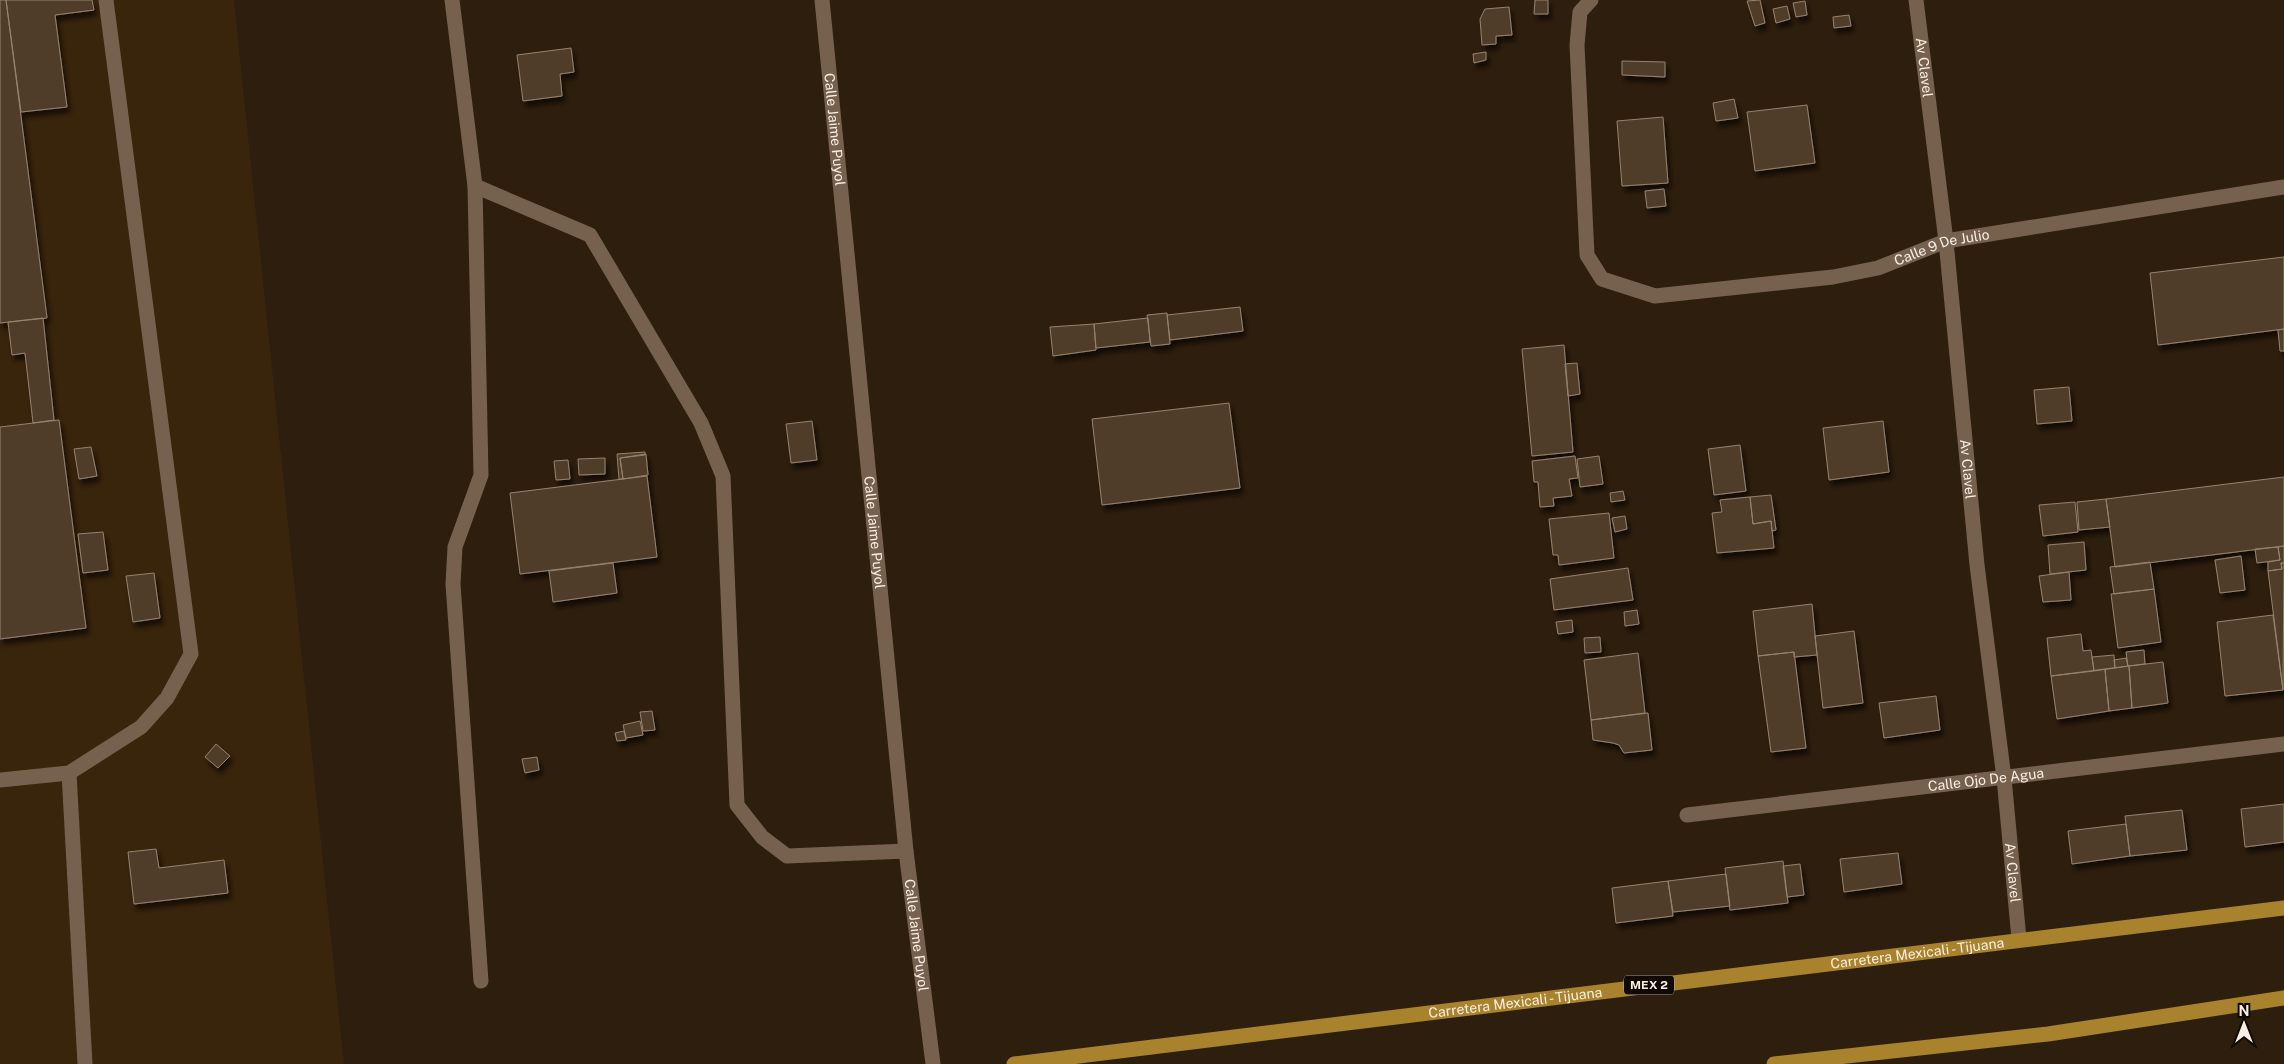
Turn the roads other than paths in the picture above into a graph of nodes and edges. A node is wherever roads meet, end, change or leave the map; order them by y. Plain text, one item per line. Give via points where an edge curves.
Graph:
1 (106, 0) edge
2 (452, 0) edge
3 (822, 0) edge
4 (1591, 0) edge
5 (1916, 0) edge
6 (475, 186) junction
7 (2284, 187) edge
8 (1946, 241) junction
9 (2284, 744) edge
10 (69, 773) junction
11 (2004, 778) junction
12 (0, 780) edge
13 (1687, 815) dead end
14 (906, 851) junction
15 (2284, 908) edge
16 (2019, 939) junction
17 (481, 981) dead end
18 (2284, 998) edge
19 (85, 1064) edge
20 (933, 1064) edge
21 (1014, 1064) edge
22 (1774, 1064) edge

1 - 10 street via 191,654 167,698 141,728
2 - 6 street
3 - 14 street, Calle Jaime Puyol
4 - 8 street, Calle 9 De Julio via 1580,12 1576,46 1587,255 1602,279 1656,296 1823,278 1878,268
5 - 8 street, Av Clavel
6 - 14 street via 590,235 702,422 723,476 737,805 762,836 788,856
6 - 17 street via 481,476 455,547 453,584
7 - 8 street, Calle 9 De Julio
8 - 11 street, Av Clavel via 1977,565
9 - 11 street, Calle Ojo De Agua
10 - 12 street
10 - 19 street
11 - 13 street, Calle Ojo De Agua
11 - 16 street, Av Clavel
14 - 20 street, Calle Jaime Puyol
15 - 16 main road, Carretera Mexicali - Tijuana / MEX 2
16 - 21 main road, Carretera Mexicali - Tijuana / MEX 2
18 - 22 main road via 2048,1034

